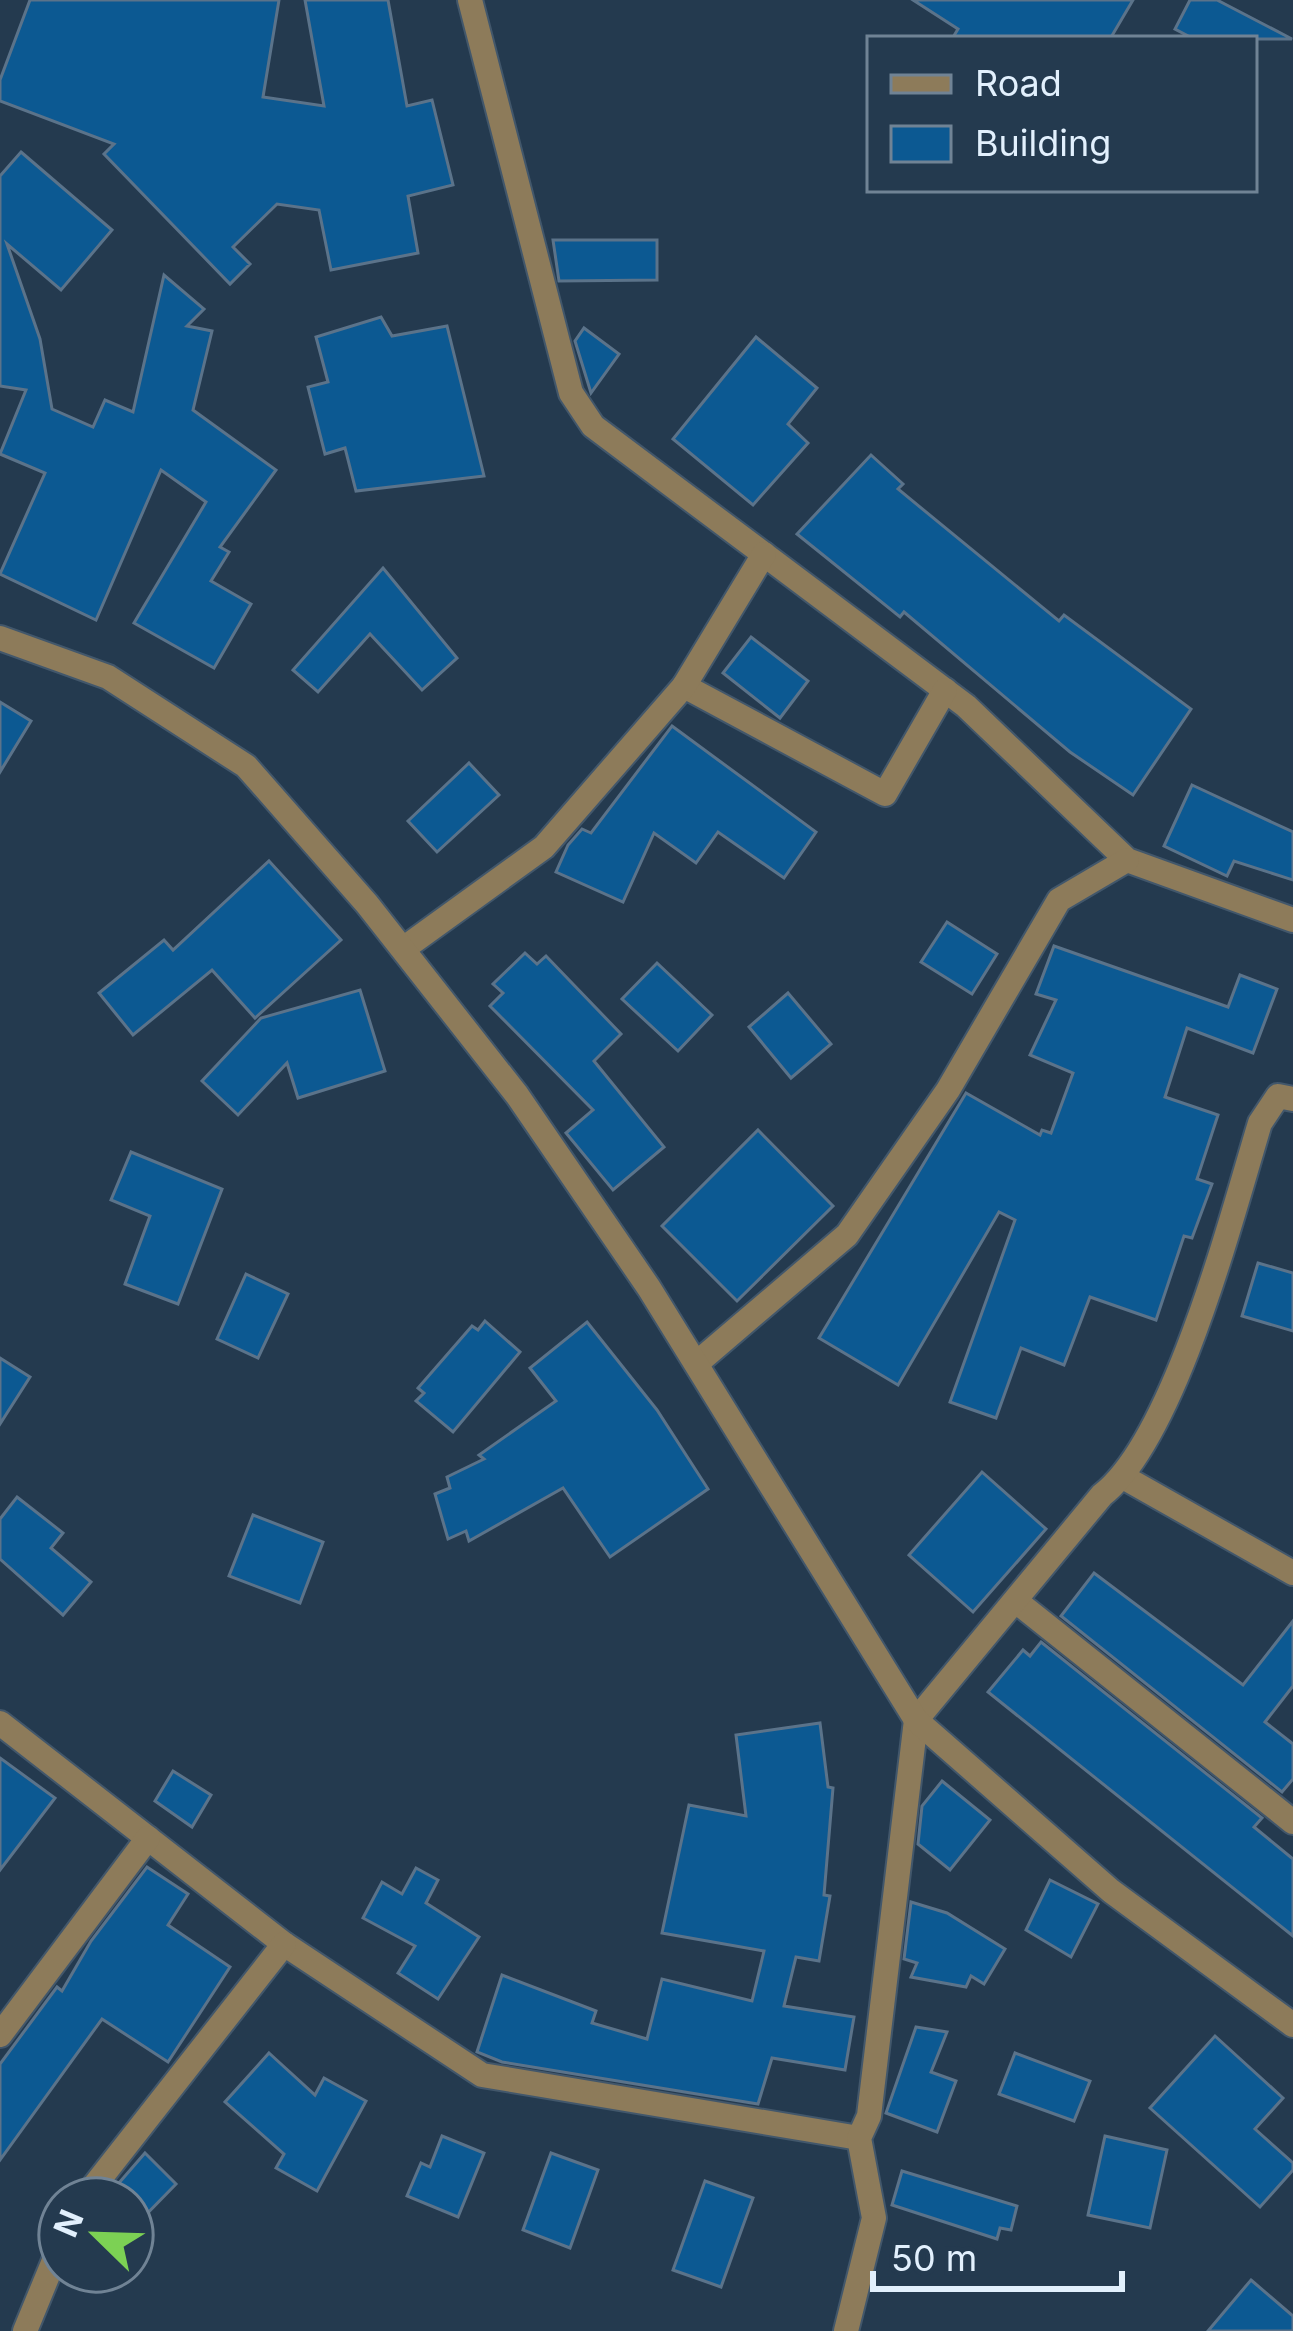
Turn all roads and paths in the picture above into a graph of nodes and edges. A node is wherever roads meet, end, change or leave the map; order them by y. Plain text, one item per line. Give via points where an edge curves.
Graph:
1 (470, 0) edge
2 (764, 554) junction
3 (0, 638) edge
4 (684, 686) junction
5 (945, 690) junction
6 (1127, 860) junction
7 (1293, 920) edge
8 (403, 949) junction
9 (1293, 1100) edge
10 (697, 1363) junction
11 (1125, 1478) junction
12 (1293, 1573) edge
13 (1017, 1602) junction
14 (916, 1720) junction
15 (0, 1723) edge
16 (1290, 1816) edge
17 (148, 1838) junction
18 (284, 1944) junction
19 (1293, 2025) edge
20 (0, 2035) edge
21 (859, 2138) junction
22 (103, 2175) edge
23 (40, 2295) edge
24 (25, 2331) edge
25 (846, 2331) edge

1 - 2 street via 571,393 593,426
2 - 4 street
2 - 5 street
3 - 8 street via 108,677 246,766
4 - 5 street via 885,794
4 - 8 street via 544,847
5 - 6 street
6 - 7 street
6 - 10 street via 1059,900 948,1090 847,1235
8 - 10 street via 517,1095
9 - 11 street via 1278,1096 1260,1123 1196,1332
10 - 14 street
11 - 12 street
11 - 13 street via 1102,1495
13 - 14 street
13 - 16 street
14 - 19 street via 1112,1891
14 - 21 street via 869,2116
15 - 17 street
17 - 18 street
17 - 20 street
18 - 21 street via 482,2075
18 - 22 street
21 - 25 street via 874,2218
23 - 24 street

